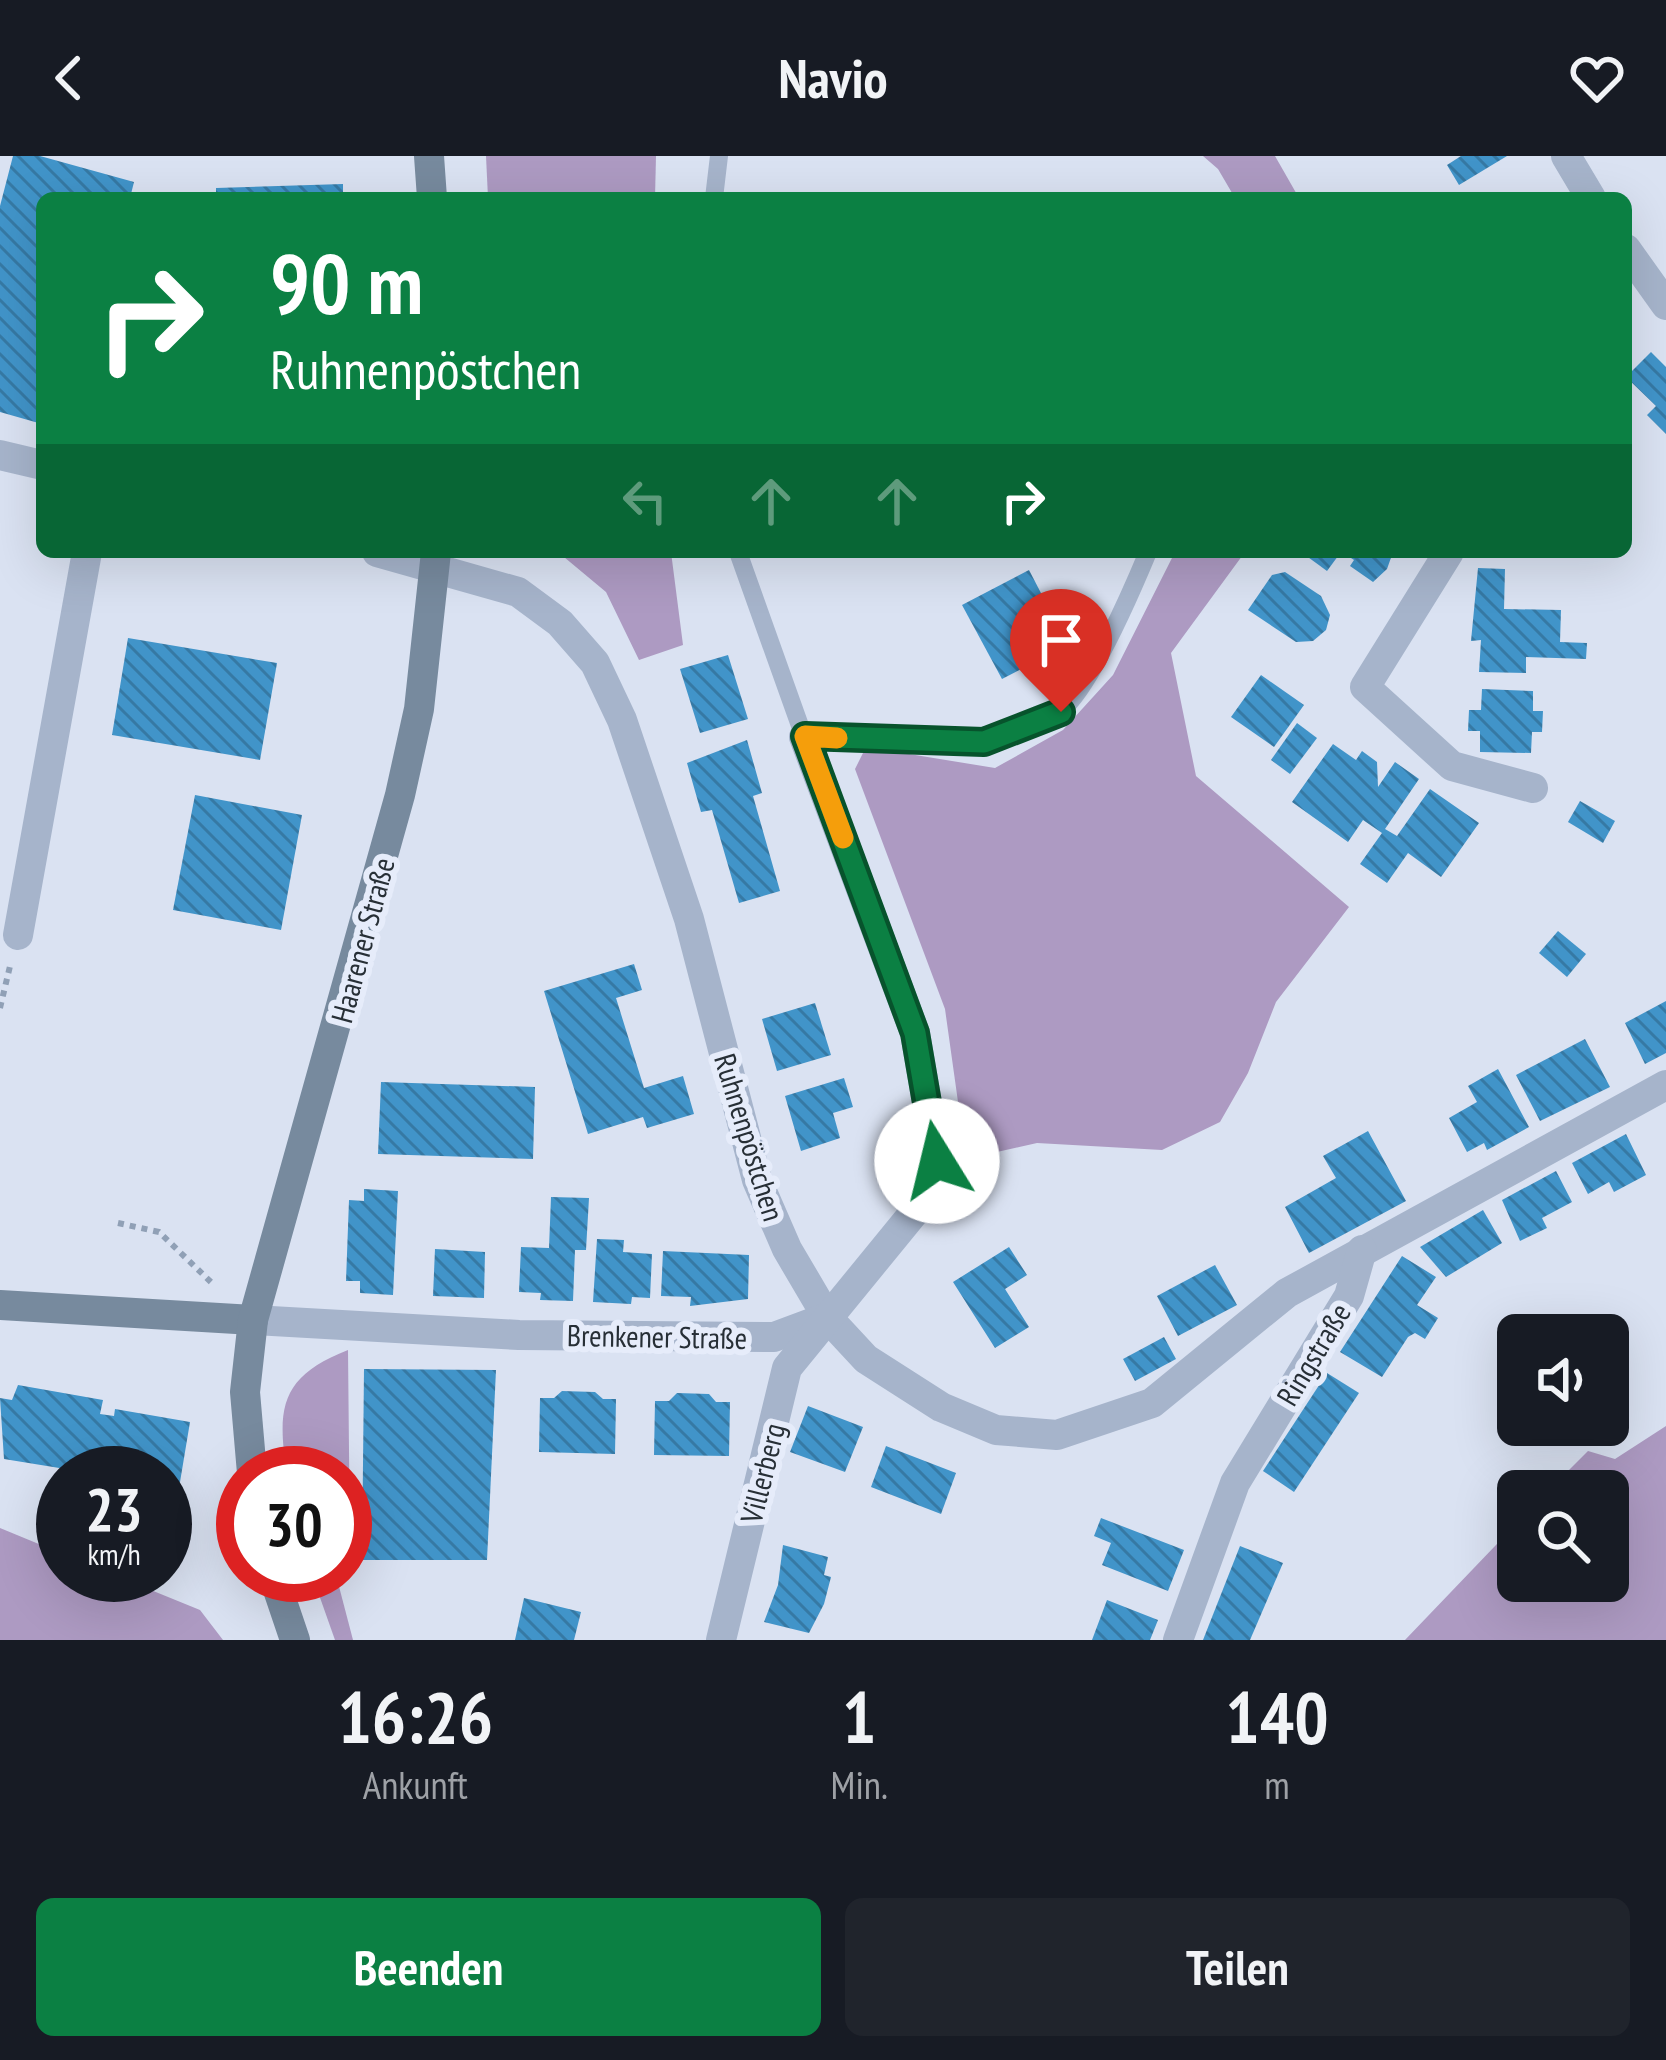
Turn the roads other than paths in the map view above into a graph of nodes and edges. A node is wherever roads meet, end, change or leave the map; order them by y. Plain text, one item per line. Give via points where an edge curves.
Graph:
1 (429, 156) edge
2 (719, 156) edge
3 (432, 192) edge
4 (715, 192) edge
5 (1632, 257) edge
6 (1666, 305) edge
7 (0, 455) edge
8 (36, 464) edge
9 (86, 558) edge
10 (740, 558) edge
11 (1145, 558) edge
12 (1445, 558) edge
13 (436, 560) edge
14 (805, 736) junction
15 (1533, 788) dead end
16 (18, 935) road end
17 (1666, 1085) edge
18 (1362, 1250) junction
19 (0, 1305) edge
20 (827, 1317) junction
21 (253, 1320) junction
22 (249, 1446) edge
23 (283, 1602) edge
24 (296, 1640) edge
25 (721, 1640) edge
26 (1178, 1640) edge

1 - 3 main road
2 - 4 lane
5 - 6 street
7 - 8 street
9 - 16 street
10 - 14 lane
11 - 14 lane via 1061,712 984,742
12 - 15 street via 1365,687 1452,766
13 - 20 street, Ruhnenpöstchen via 518,592 560,622 595,663 689,919 757,1180
13 - 21 main road, Haarener Straße via 419,709 376,898
14 - 20 street via 915,1033 937,1161 921,1204
17 - 18 street
18 - 20 street via 1287,1293 1152,1403 1057,1435 997,1430 941,1407 866,1358
18 - 26 street, Ringstraße via 1349,1296 1235,1483
19 - 21 main road, Brenkener Straße
20 - 21 street, Brenkener Straße via 774,1337 519,1335
20 - 25 street, Villerberg via 788,1368
21 - 22 main road, Haarener Straße
23 - 24 main road

